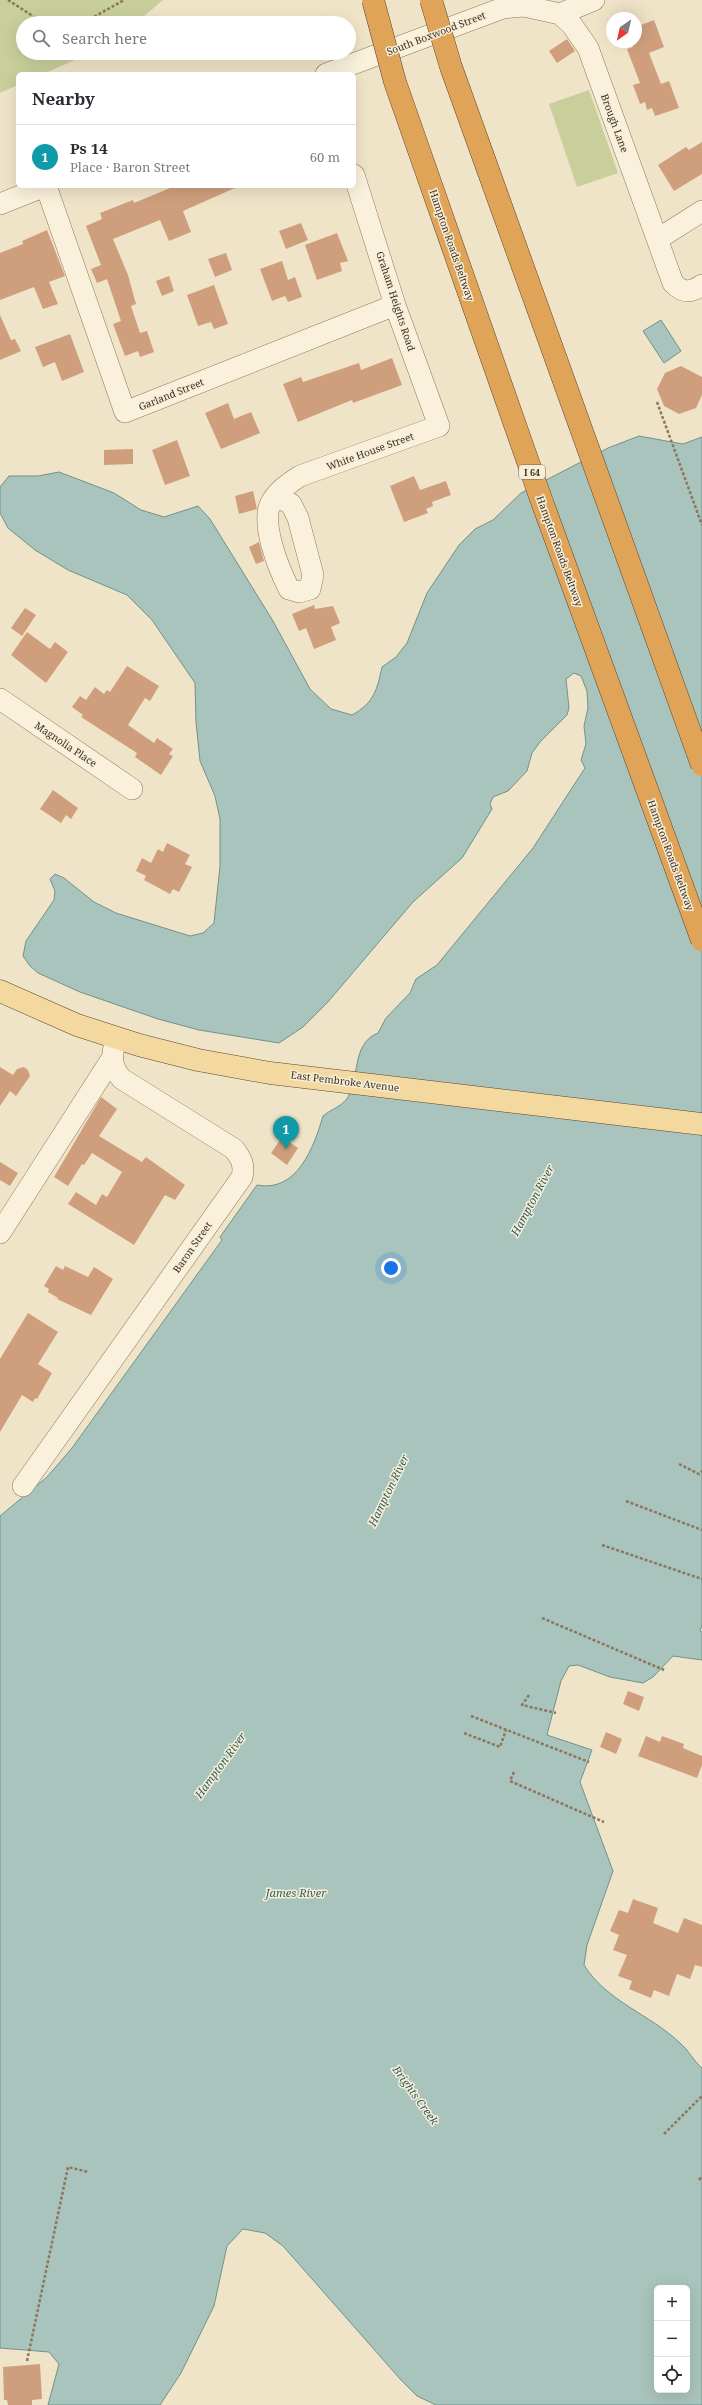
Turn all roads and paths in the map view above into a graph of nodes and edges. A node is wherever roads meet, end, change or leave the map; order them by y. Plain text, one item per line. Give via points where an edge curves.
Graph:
1 (8, 0) edge
2 (124, 0) edge
3 (373, 0) edge
4 (431, 0) edge
5 (594, 0) edge
6 (530, 4) edge
7 (560, 14) junction
8 (33, 16) edge
9 (96, 16) edge
10 (331, 72) edge
11 (356, 181) edge
12 (40, 188) edge
13 (46, 188) edge
14 (0, 204) edge
15 (702, 211) edge
16 (658, 239) junction
17 (702, 285) edge
18 (395, 305) junction
19 (657, 402) dead end
20 (439, 426) joint
21 (276, 496) dead end
22 (702, 525) edge
23 (0, 699) edge
24 (702, 765) edge
25 (132, 789) dead end
26 (702, 940) edge
27 (0, 991) edge
28 (116, 1038) junction
29 (111, 1060) junction
30 (702, 1124) edge
31 (0, 1233) edge
32 (679, 1464) dead end
33 (702, 1471) edge
34 (23, 1486) dead end
35 (626, 1501) dead end
36 (702, 1530) edge
37 (602, 1545) dead end
38 (702, 1578) edge
39 (542, 1618) dead end
40 (664, 1670) dead end
41 (529, 1695) dead end
42 (556, 1713) dead end
43 (471, 1716) dead end
44 (506, 1730) junction
45 (464, 1733) dead end
46 (589, 1762) dead end
47 (514, 1772) dead end
48 (604, 1822) dead end
49 (702, 2096) edge
50 (664, 2134) dead end
51 (88, 2172) dead end
52 (702, 2176) edge
53 (699, 2180) dead end
54 (27, 2361) dead end

1 - 8 path
2 - 9 path
3 - 26 highway, Hampton Roads Beltway / I 64, bridge via 395,82 528,462
4 - 24 highway, bridge via 450,67
5 - 7 street
6 - 7 street, South Boxwood Street
6 - 10 street, South Boxwood Street via 503,8
7 - 16 street, Brough Lane via 572,25 588,48
11 - 18 street, Graham Heights Road
12 - 14 street
13 - 18 street, Garland Street via 125,412
15 - 16 street
16 - 17 street, Brough Lane via 673,283 678,289 690,291
18 - 20 street, Graham Heights Road
19 - 22 path
20 - 21 street, White House Street via 300,476 281,489
23 - 25 street, Magnolia Place
27 - 28 main road, East Pembroke Avenue via 59,1018
28 - 29 street
28 - 30 main road, East Pembroke Avenue via 198,1060 327,1079
29 - 31 street
29 - 34 street, Baron Street via 114,1070 129,1084 234,1149 244,1171
32 - 33 path via 699,1474
35 - 36 path
37 - 38 path
39 - 40 path
41 - 42 path via 522,1705
43 - 44 path
44 - 45 path via 500,1747
44 - 46 path
47 - 48 path via 510,1781
49 - 50 path
51 - 54 path via 68,2167
52 - 53 path

